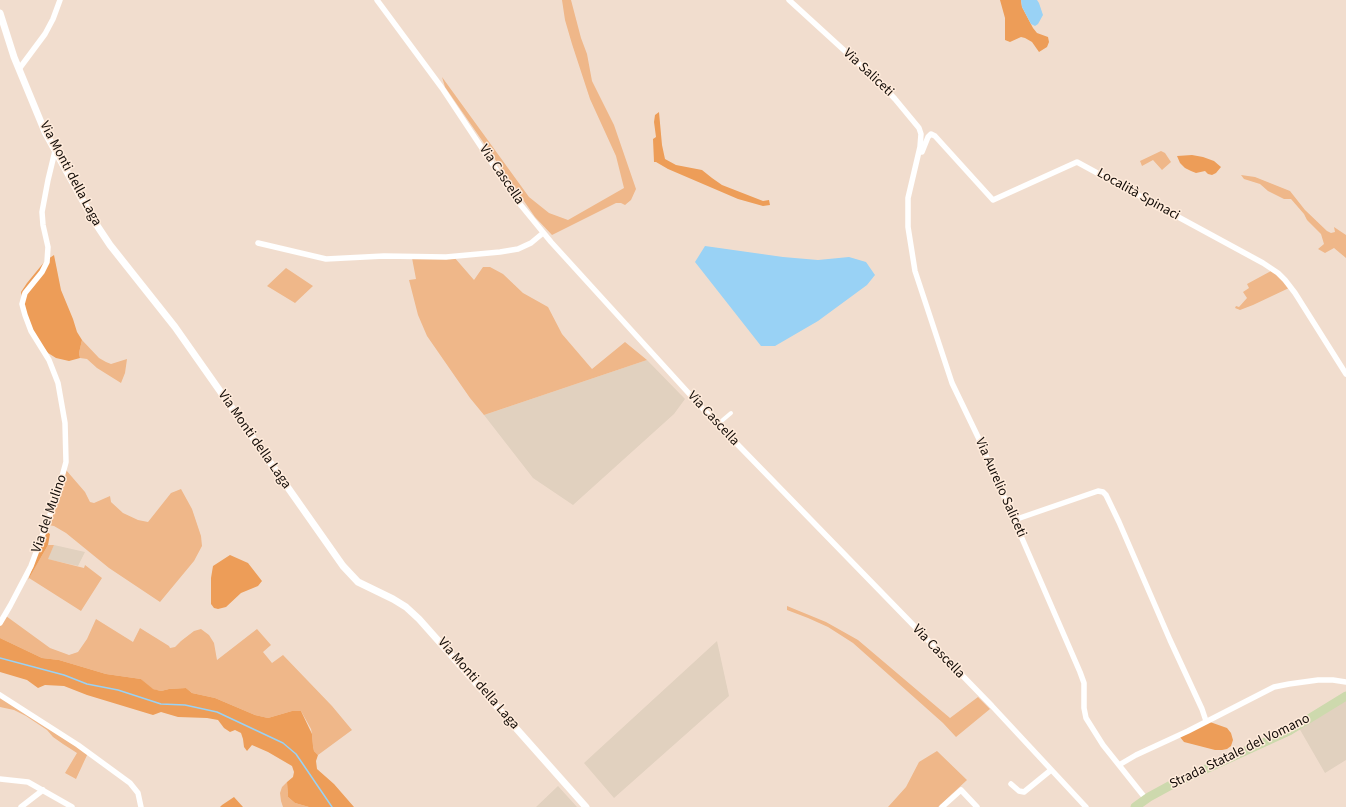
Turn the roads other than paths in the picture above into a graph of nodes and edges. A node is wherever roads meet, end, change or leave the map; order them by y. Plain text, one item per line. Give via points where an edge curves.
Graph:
1 (60, 0) edge
2 (376, 0) edge
3 (790, 0) edge
4 (0, 13) edge
5 (19, 69) junction
6 (55, 151) junction
7 (917, 159) junction
8 (543, 233) junction
9 (258, 243) dead end
10 (1346, 374) edge
11 (731, 413) dead end
12 (718, 424) junction
13 (1014, 520) junction
14 (0, 623) edge
15 (1346, 682) edge
16 (0, 695) edge
17 (1346, 696) edge
18 (1206, 721) junction
19 (1119, 765) junction
20 (1051, 770) junction
21 (0, 779) edge
22 (1011, 784) dead end
23 (43, 790) junction
24 (1146, 799) junction
25 (21, 807) edge
26 (72, 807) edge
27 (141, 807) edge
28 (586, 807) edge
29 (942, 807) edge
30 (977, 807) edge
31 (1086, 807) edge
32 (1135, 807) edge

1 - 5 street via 45,34
2 - 8 street, Via Cascella via 442,88 515,198
3 - 7 street, Via Saliceti via 881,84 908,114 921,134 920,154
4 - 5 street, Via Monti della Laga
5 - 6 street, Via Monti della Laga
6 - 14 street, Via del Mulino via 42,216 48,247 47,262 25,293 22,304 31,331 49,360 58,383 65,423 66,462 58,494 33,560
6 - 28 street, Via Monti della Laga via 104,236 175,327 345,569 358,582 390,597 419,619
7 - 10 street, Località Spinaci via 930,134 935,136 993,200 1077,162 1278,273 1296,293
7 - 13 street, Via Aurelio Saliceti via 907,206 915,271 952,383
8 - 9 street via 518,249 446,257 384,256 326,259
8 - 12 street, Via Cascella
11 - 12 street
12 - 20 street, Via Cascella
13 - 18 street via 1098,491 1106,495
13 - 19 street, Via Aurelio Saliceti via 1081,675 1086,718
15 - 18 street via 1324,680 1280,686
16 - 27 street via 78,745 130,783 138,793
17 - 24 main road, Strada Statale del Vomano via 1289,731 1174,783
18 - 19 street
19 - 24 street, Via Aurelio Saliceti
20 - 22 street via 1024,792 1019,792
20 - 31 street, Via Cascella
21 - 23 street via 26,781
23 - 25 street
23 - 26 street
24 - 32 main road, Strada Statale del Vomano
29 - 30 street via 961,790

